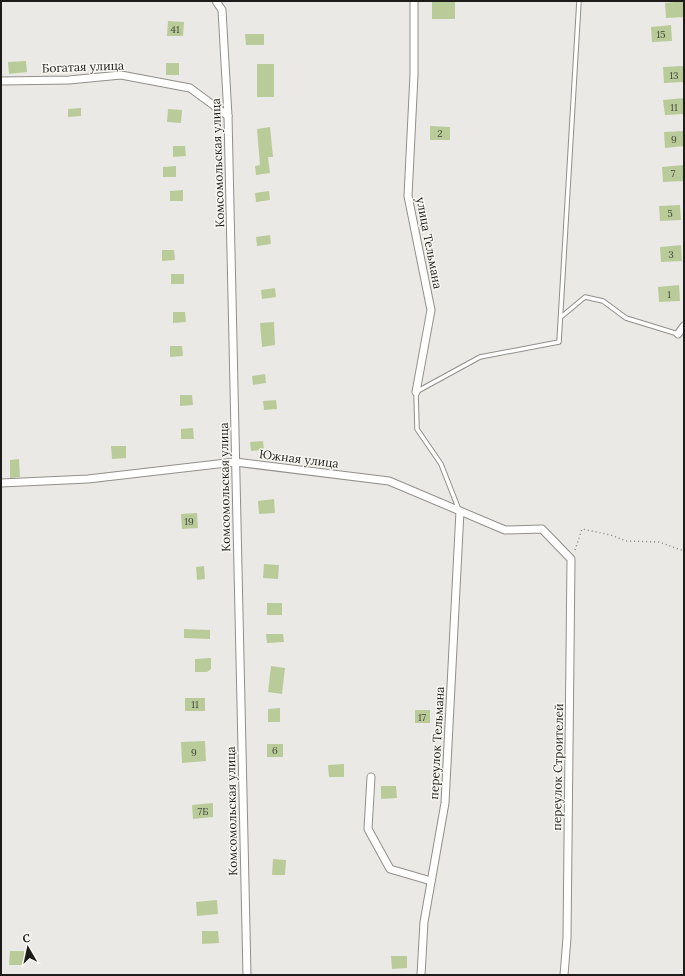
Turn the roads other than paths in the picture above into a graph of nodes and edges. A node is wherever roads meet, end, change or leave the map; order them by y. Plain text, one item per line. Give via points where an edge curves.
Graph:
1 (216, 1) edge
2 (414, 1) edge
3 (579, 1) edge
4 (1, 81) edge
5 (228, 116) junction
6 (561, 317) junction
7 (684, 326) edge
8 (678, 334) joint
9 (416, 392) junction
10 (235, 462) junction
11 (1, 483) edge
12 (460, 512) junction
13 (571, 559) joint
14 (371, 777) dead end
15 (431, 881) junction
16 (247, 975) edge
17 (421, 975) edge
18 (564, 975) edge

1 - 5 street, Комсомольская улица via 222,10
2 - 9 street, улица Тельмана via 414,75 408,196 431,310
3 - 6 lane
4 - 5 street, Богатая улица via 69,80 121,75 190,88
5 - 10 street, Комсомольская улица
6 - 8 lane via 585,297 602,301 626,318
6 - 9 lane via 559,342 480,357
7 - 8 street
9 - 12 lane via 417,429 441,464
10 - 11 street, Южная улица via 88,479
10 - 12 street, Южная улица via 389,481
10 - 16 street, Комсомольская улица
12 - 13 street, Южная улица via 505,530 542,529
12 - 15 street, переулок Тельмана via 445,803
13 - 18 street, переулок Строителей via 567,938
14 - 15 street via 368,829 390,869
15 - 17 street, переулок Тельмана via 424,922

